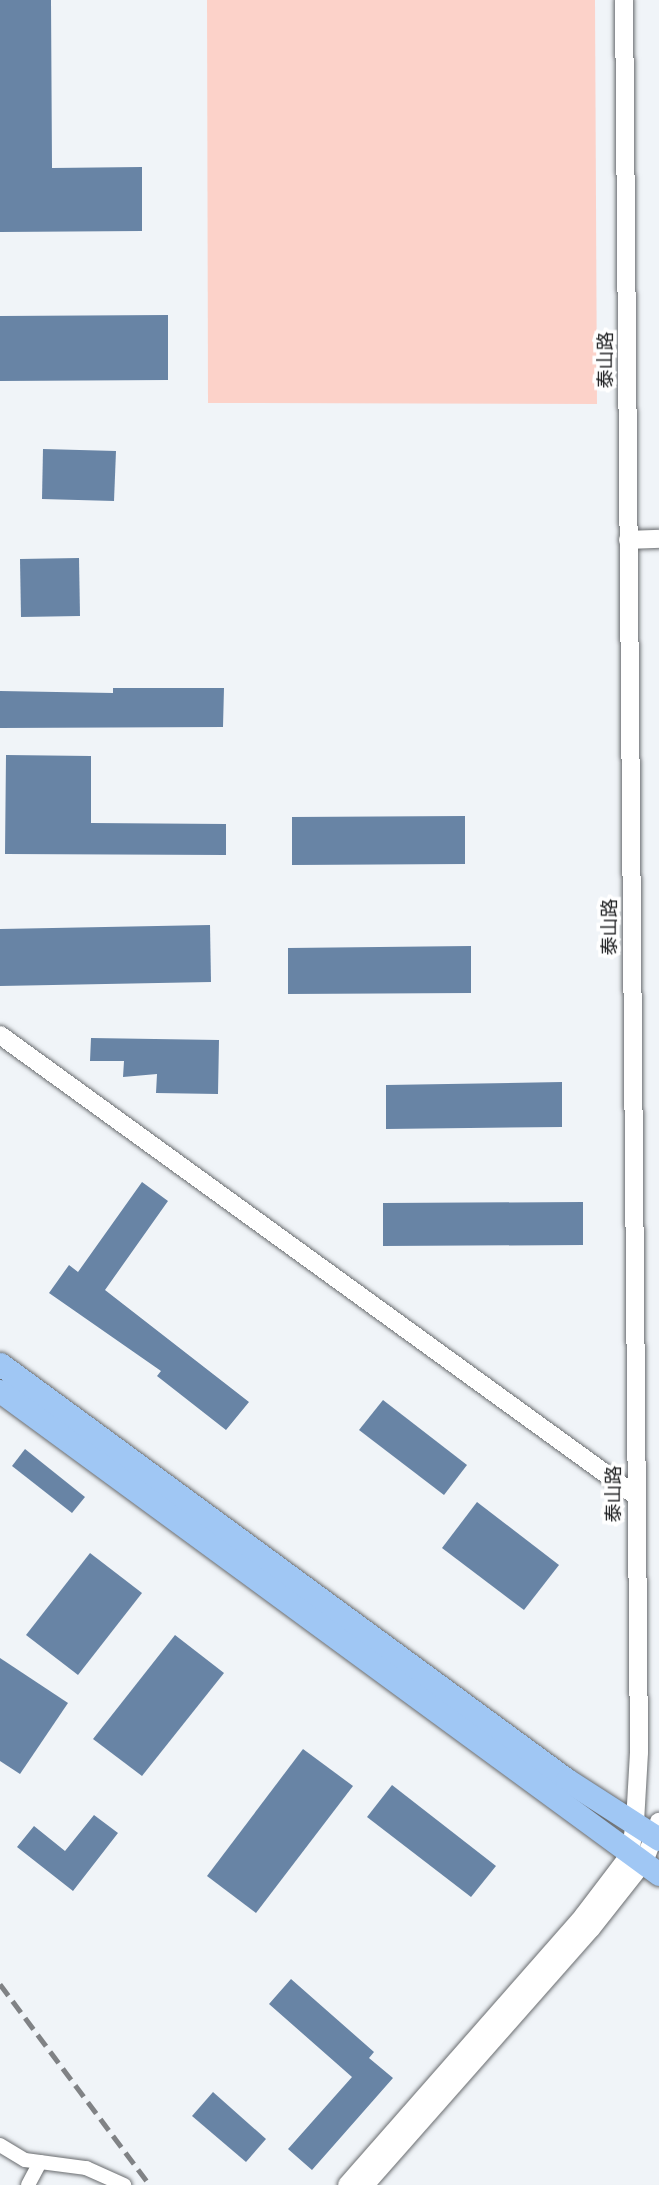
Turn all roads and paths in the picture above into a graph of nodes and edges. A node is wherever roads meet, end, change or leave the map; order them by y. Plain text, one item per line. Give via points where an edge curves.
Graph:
1 (624, 0) edge
2 (628, 540) junction
3 (659, 540) edge
4 (0, 1035) edge
5 (0, 1364) edge
6 (0, 1391) edge
7 (635, 1495) junction
8 (635, 1822) junction
9 (658, 1833) edge
10 (644, 1863) edge
11 (0, 2145) edge
12 (40, 2162) junction
13 (29, 2185) edge
14 (124, 2185) edge
15 (347, 2185) edge
16 (365, 2185) edge

1 - 2 street, 泰山路
2 - 3 street
2 - 7 street, 泰山路
4 - 7 street
5 - 8 highway via 567,1780
6 - 10 highway
7 - 8 street, 泰山路 via 639,1752
8 - 9 highway
8 - 10 street, 泰山路
9 - 10 street
10 - 15 street via 583,1916
10 - 16 street
11 - 12 street
12 - 13 street
12 - 14 street via 86,2168

